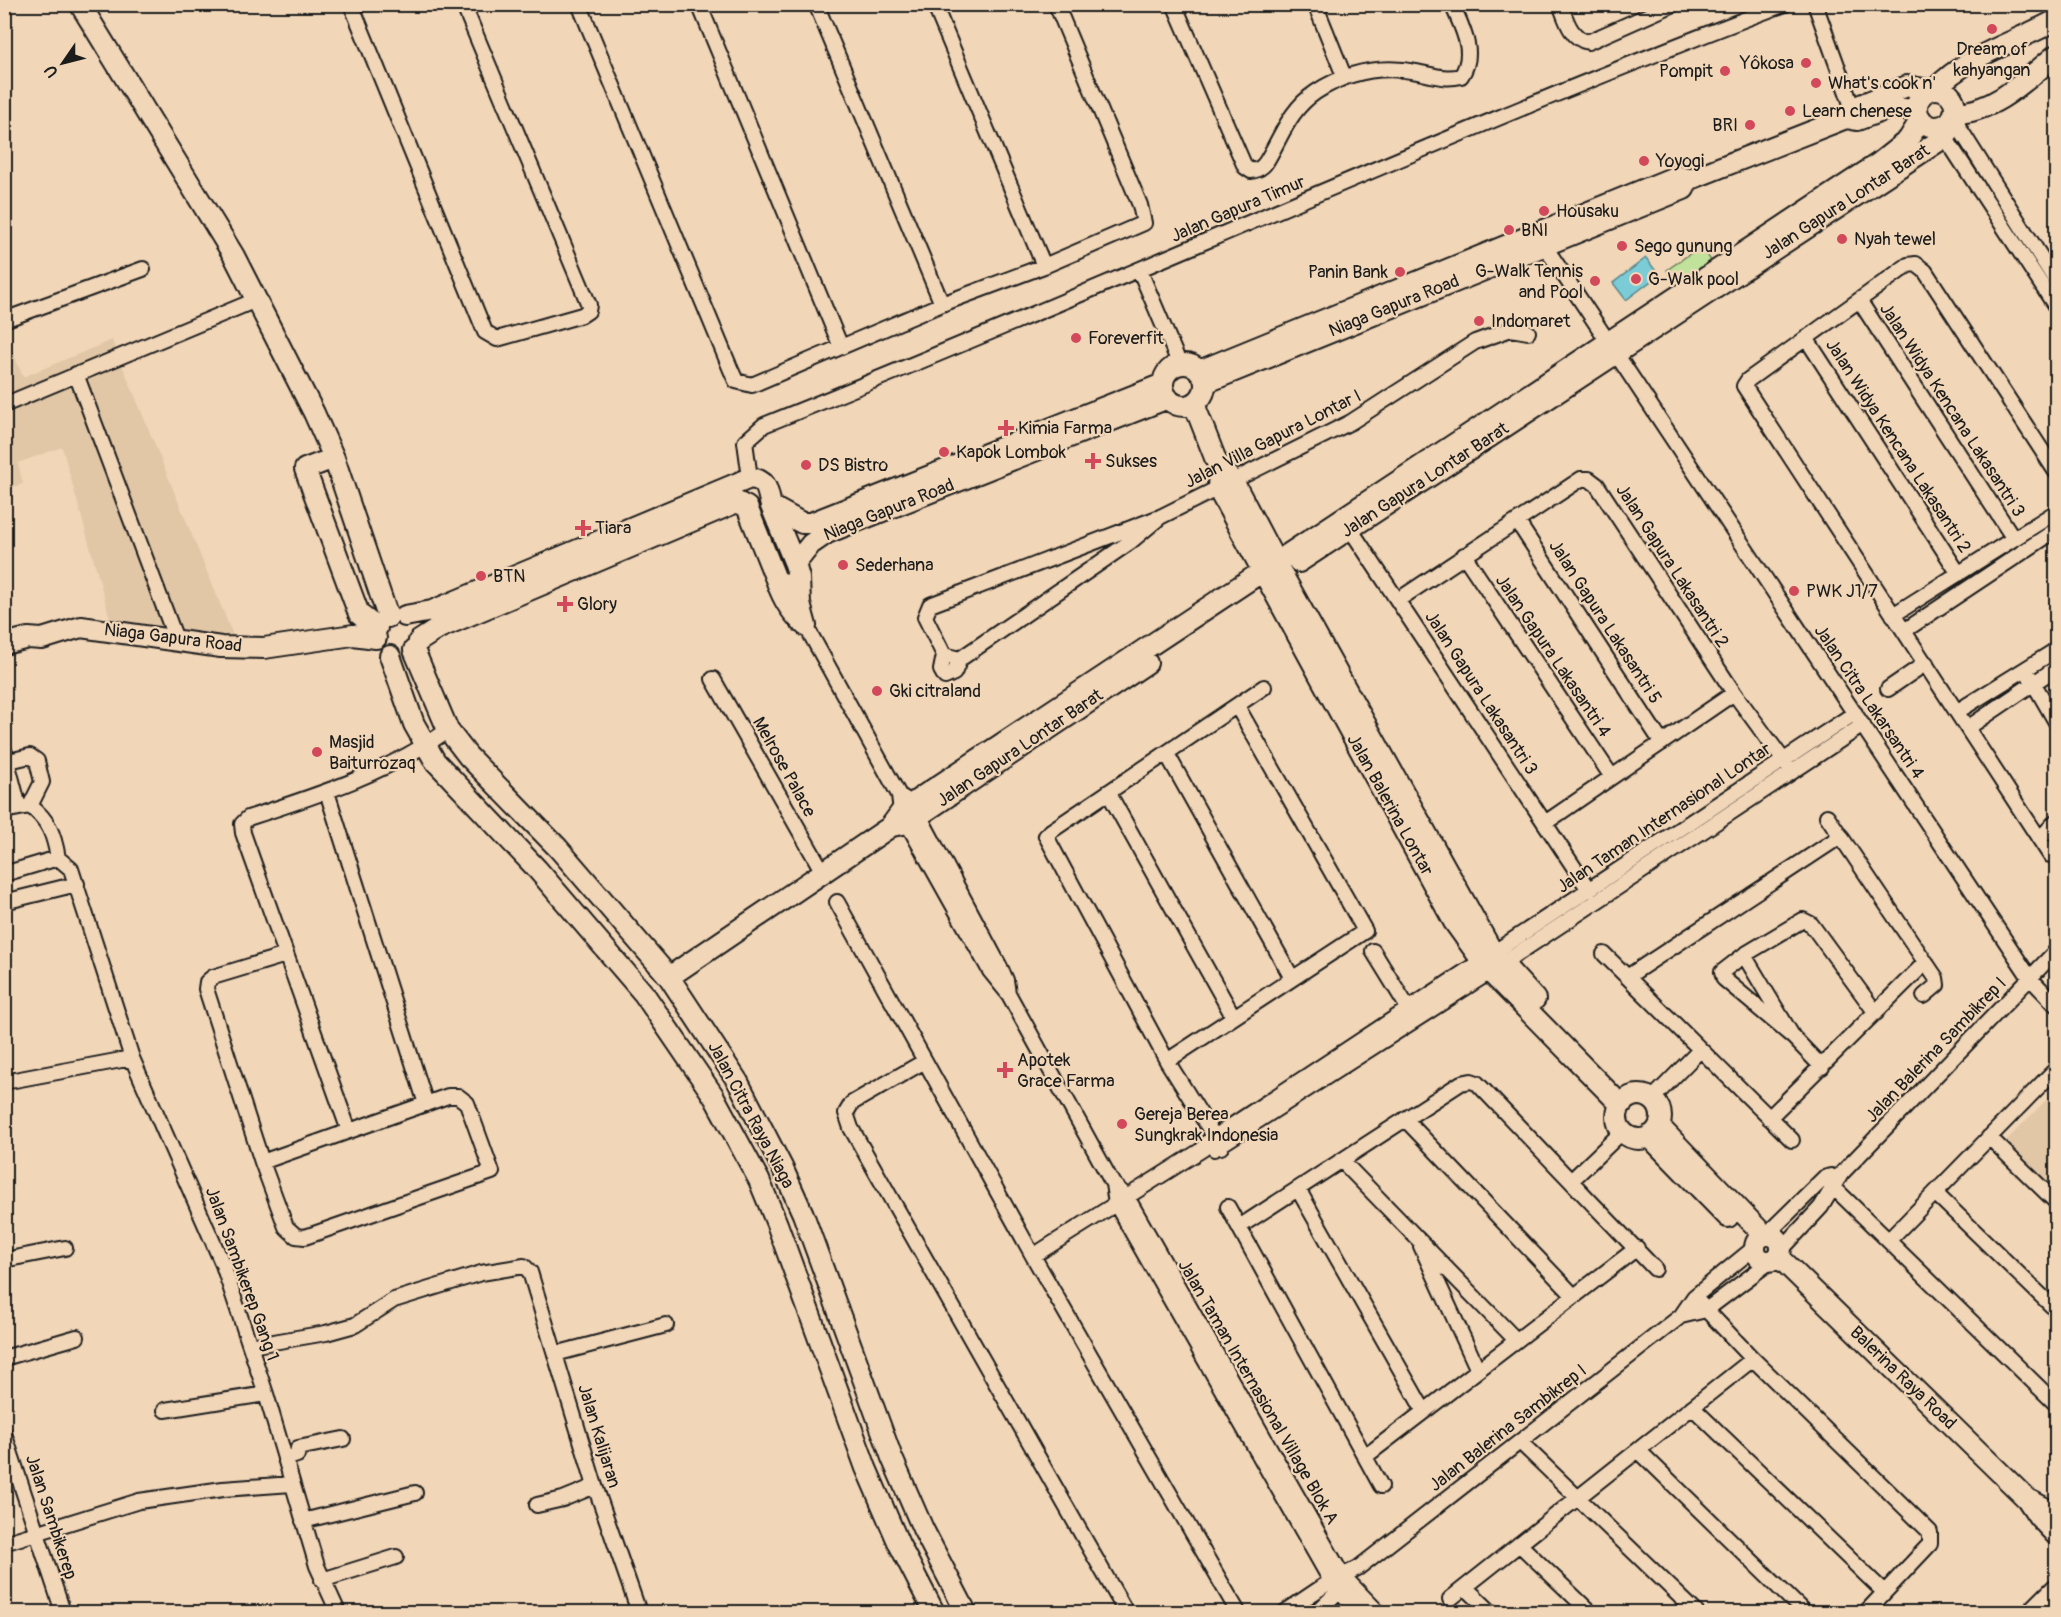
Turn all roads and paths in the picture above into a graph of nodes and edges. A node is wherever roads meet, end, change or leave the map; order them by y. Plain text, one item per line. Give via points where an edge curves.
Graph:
1 (80, 4) edge
2 (351, 4) edge
3 (464, 4) edge
4 (579, 4) edge
5 (699, 4) edge
6 (816, 4) edge
7 (934, 4) edge
8 (1056, 4) edge
9 (1174, 4) edge
10 (1315, 4) edge
11 (1452, 4) edge
12 (1560, 4) edge
13 (1674, 4) edge
14 (1785, 4) edge
15 (1815, 4) edge
16 (1660, 7) edge
17 (2056, 20) edge
18 (2056, 56) edge
19 (1344, 76) junction
20 (1932, 89) junction
21 (1852, 115) junction
22 (1919, 115) junction
23 (1952, 123) junction
24 (1540, 240) junction
25 (1044, 266) junction
26 (143, 269) dead end
27 (1140, 271) junction
28 (2056, 281) edge
29 (256, 300) junction
30 (1859, 300) junction
31 (942, 304) junction
32 (2056, 307) edge
33 (4, 320) edge
34 (1528, 332) dead end
35 (1806, 338) junction
36 (841, 347) junction
37 (1611, 348) junction
38 (1180, 365) junction
39 (76, 374) junction
40 (1202, 377) junction
41 (1165, 391) junction
42 (1194, 404) junction
43 (4, 405) edge
44 (334, 459) junction
45 (2056, 472) edge
46 (750, 478) junction
47 (1226, 485) junction
48 (771, 506) junction
49 (2056, 512) edge
50 (1160, 517) junction
51 (1517, 521) junction
52 (1346, 522) junction
53 (2056, 530) edge
54 (2014, 539) junction
55 (1464, 555) junction
56 (797, 571) junction
57 (1272, 572) junction
58 (1959, 574) junction
59 (777, 582) junction
60 (1398, 600) junction
61 (1893, 615) junction
62 (386, 625) junction
63 (806, 626) junction
64 (1904, 631) junction
65 (42, 639) junction
66 (177, 642) junction
67 (4, 644) edge
68 (416, 645) junction
69 (2056, 651) edge
70 (944, 654) junction
71 (4, 656) edge
72 (390, 656) junction
73 (960, 659) junction
74 (1926, 663) junction
75 (2056, 668) edge
76 (2026, 670) junction
77 (713, 679) dead end
78 (2033, 683) junction
79 (1264, 687) dead end
80 (1888, 689) dead end
81 (1734, 693) junction
82 (1237, 706) junction
83 (1958, 711) junction
84 (1859, 719) junction
85 (2056, 722) edge
86 (1969, 727) junction
87 (448, 730) junction
88 (1662, 742) junction
89 (424, 747) junction
90 (1167, 754) junction
91 (7, 756) edge
92 (1787, 766) junction
93 (1612, 777) junction
94 (327, 792) junction
95 (1108, 792) junction
96 (25, 806) junction
97 (4, 811) edge
98 (905, 813) junction
99 (1827, 816) dead end
100 (2056, 821) edge
101 (1545, 823) junction
102 (1841, 836) junction
103 (2040, 839) junction
104 (558, 848) junction
105 (2050, 855) dead end
106 (58, 858) junction
107 (1643, 862) junction
108 (537, 869) junction
109 (823, 872) junction
110 (4, 874) edge
111 (77, 884) junction
112 (1589, 890) junction
113 (4, 902) edge
114 (837, 902) dead end
115 (1373, 951) dead end
116 (2056, 951) edge
117 (1604, 954) dead end
118 (286, 955) junction
119 (1744, 955) junction
120 (1491, 962) junction
121 (1926, 962) junction
122 (669, 976) junction
123 (1627, 977) junction
124 (1292, 978) junction
125 (2030, 978) junction
126 (1924, 996) dead end
127 (2056, 1005) edge
128 (1876, 1013) junction
129 (1412, 1015) junction
130 (1233, 1016) junction
131 (1793, 1037) junction
132 (1700, 1050) junction
133 (132, 1058) junction
134 (925, 1061) junction
135 (1167, 1061) junction
136 (1821, 1066) junction
137 (2056, 1069) edge
138 (4, 1082) edge
139 (1652, 1099) junction
140 (1626, 1101) junction
141 (426, 1104) junction
142 (1769, 1118) junction
143 (1405, 1119) junction
144 (350, 1131) junction
145 (1623, 1131) junction
146 (1654, 1131) junction
147 (1989, 1137) junction
148 (1792, 1140) dead end
149 (1218, 1142) junction
150 (1342, 1161) junction
151 (262, 1162) junction
152 (782, 1167) junction
153 (1841, 1174) junction
154 (1824, 1178) junction
155 (759, 1180) junction
156 (1572, 1180) junction
157 (1835, 1188) junction
158 (1298, 1189) junction
159 (1935, 1193) junction
160 (1122, 1201) junction
161 (2056, 1202) edge
162 (1228, 1207) dead end
163 (1239, 1227) junction
164 (1417, 1236) junction
165 (1889, 1240) junction
166 (1760, 1241) junction
167 (65, 1248) dead end
168 (1637, 1248) junction
169 (1033, 1256) junction
170 (1777, 1256) junction
171 (4, 1260) edge
172 (1655, 1269) dead end
173 (1574, 1296) junction
174 (1694, 1297) junction
175 (1706, 1310) junction
176 (2056, 1310) edge
177 (1681, 1316) junction
178 (666, 1325) dead end
179 (77, 1337) dead end
180 (1516, 1340) junction
181 (250, 1346) junction
182 (555, 1354) junction
183 (4, 1358) edge
184 (1753, 1359) junction
185 (1478, 1370) junction
186 (266, 1394) junction
187 (2056, 1404) edge
188 (1692, 1407) junction
189 (165, 1410) dead end
190 (1424, 1412) junction
191 (4, 1433) edge
192 (343, 1439) dead end
193 (1520, 1442) junction
194 (1638, 1450) junction
195 (1366, 1456) junction
196 (285, 1459) junction
197 (292, 1484) junction
198 (595, 1486) junction
199 (1381, 1486) dead end
200 (416, 1493) dead end
201 (1577, 1498) junction
202 (2027, 1499) junction
203 (537, 1505) dead end
204 (2056, 1514) edge
205 (303, 1521) junction
206 (37, 1531) junction
207 (2056, 1536) edge
208 (4, 1543) edge
209 (1519, 1544) junction
210 (396, 1557) dead end
211 (322, 1580) junction
212 (1340, 1583) junction
213 (1465, 1587) junction
214 (2056, 1589) edge
215 (1884, 1593) junction
216 (1450, 1599) dead end
217 (63, 1612) edge
218 (338, 1612) edge
219 (639, 1612) edge
220 (934, 1612) edge
221 (966, 1612) edge
222 (1126, 1612) edge
223 (1238, 1612) edge
224 (1285, 1612) edge
225 (1317, 1612) edge
226 (1359, 1612) edge
227 (1378, 1612) edge
228 (1491, 1612) edge
229 (1590, 1612) edge
230 (1696, 1612) edge
231 (1804, 1612) edge
232 (1866, 1612) edge
233 (2033, 1612) edge

1 - 29 street via 196,191
2 - 3 street via 485,332 497,339 582,315 589,305
4 - 36 street via 736,381 752,386
5 - 36 street
6 - 31 street
7 - 25 street
8 - 25 street via 1144,220 1141,226
9 - 19 street via 1247,169 1255,171 1264,165 1298,107
10 - 19 street
11 - 19 street via 1470,57 1461,76 1438,78 1387,69
12 - 16 street via 1572,32 1588,42
13 - 16 street
14 - 27 street, Jalan Gapura Timur via 1620,67
15 - 21 street
17 - 20 street via 1968,61
18 - 23 street via 1988,105
20 - 21 street via 1907,86
20 - 22 street via 1921,96
20 - 23 street via 1951,96
21 - 22 street via 1890,108
21 - 24 street, Niaga Gapura Road
22 - 23 street via 1929,126
22 - 37 street, Jalan Gapura Lontar Barat via 1908,140 1879,163
23 - 28 street
23 - 32 street
23 - 37 street, Jalan Gapura Lontar Barat
24 - 37 street, Jalan Citra Lakarsantri 4
24 - 40 street, Niaga Gapura Road
25 - 31 street
26 - 33 street
27 - 38 street
27 - 46 street, Jalan Gapura Timur via 764,425 745,442
29 - 39 street
29 - 44 street
30 - 35 street
30 - 45 street via 1908,265 1920,266
30 - 54 street, Jalan Widya Kencana Lakasantri 3
31 - 36 street
34 - 47 street, Jalan Villa Gapura Lontar I via 1511,329 1475,342 1351,422
35 - 58 street, Jalan Widya Kencana Lakasantri 2
35 - 61 street via 1744,386
37 - 52 street, Jalan Gapura Lontar Barat
37 - 84 street, Jalan Citra Lakarsantri 4
38 - 40 street via 1194,367
38 - 41 street via 1168,372
39 - 43 street
39 - 66 street
40 - 42 street via 1203,395
41 - 42 street via 1180,406
41 - 48 street, Niaga Gapura Road via 811,523 802,523
41 - 56 street, Niaga Gapura Road via 827,533 811,544
42 - 47 street
44 - 62 street
44 - 62 street via 305,469 359,614
46 - 48 street via 766,484
46 - 62 street, Niaga Gapura Road via 432,611
47 - 50 street, Jalan Villa Gapura Lontar I
47 - 57 street, Jalan Balerina Lontar
48 - 56 street
49 - 54 street
50 - 70 street, Jalan Villa Gapura Lontar I via 930,605 925,616
50 - 73 street, Jalan Villa Gapura Lontar I via 1130,542
51 - 55 street, Jalan Gapura Lakasantri 2
51 - 81 street, Jalan Gapura Lakasantri 2 via 1581,479 1593,481
51 - 88 street, Jalan Gapura Lakasantri 5
52 - 57 street, Jalan Gapura Lontar Barat
52 - 60 street, Jalan Gapura Lakasantri 3
53 - 64 street
54 - 58 street
55 - 60 street, Jalan Gapura Lakasantri 2
55 - 93 street, Jalan Gapura Lakasantri 4
56 - 59 street via 789,584
56 - 63 street
57 - 98 street, Jalan Gapura Lontar Barat
57 - 120 street, Jalan Balerina Lontar via 1449,894
58 - 61 street
59 - 63 street via 788,606
59 - 68 street via 747,507 736,502 439,628
60 - 101 street, Jalan Gapura Lakasantri 3
61 - 64 street
62 - 66 street, Niaga Gapura Road via 353,635 264,648
62 - 68 street via 416,626
62 - 72 street via 380,649
63 - 98 street, Jalan Taman Internasional Village Blok A
64 - 74 street
65 - 66 street, Niaga Gapura Road via 81,627
65 - 67 street, Niaga Gapura Road
65 - 71 street, Niaga Gapura Road via 32,648
68 - 72 street via 403,657
68 - 87 street, Jalan Citra Raya Niaga
69 - 76 street
70 - 73 street
70 - 73 street, Jalan Villa Gapura Lontar I via 941,670 945,676 954,673
72 - 89 street, Jalan Citra Raya Niaga
74 - 80 street
74 - 83 street
75 - 78 street
76 - 78 street
76 - 83 street
77 - 109 street, Melrose Palace
78 - 85 street
78 - 86 street
79 - 82 street
81 - 88 street
81 - 92 street, Jalan Gapura Lakasantri 2
82 - 90 street
82 - 124 street via 1365,931
83 - 86 street
84 - 92 street, Jalan Taman Internasional Lontar
84 - 125 street, Jalan Citra Lakarsantri 4
86 - 103 street
87 - 89 street
87 - 104 street, Jalan Citra Raya Niaga via 468,756
88 - 93 street
89 - 94 street
89 - 108 street, Jalan Citra Raya Niaga
90 - 95 street
90 - 124 street
91 - 96 street
91 - 96 street via 30,756 38,761 42,782
92 - 107 street, Jalan Taman Internasional Lontar
93 - 101 street
94 - 118 street via 248,818 242,824
94 - 141 street
95 - 130 street
95 - 135 street via 1046,838
96 - 97 street
96 - 106 street via 51,828
98 - 109 street, Jalan Gapura Lontar Barat
98 - 160 street, Jalan Taman Internasional Village Blok A via 1000,967 1008,993
99 - 102 street
100 - 103 street
101 - 112 street, Jalan Gapura Lakasantri 3
102 - 121 street
102 - 123 street
103 - 105 street
104 - 108 street
104 - 122 street, Jalan Citra Raya Niaga
106 - 110 street
106 - 111 street, Jalan Sambikerep Gang 1 via 69,866
107 - 112 street, Jalan Taman Internasional Lontar
107 - 120 street, Jalan Taman Internasional Lontar
108 - 155 street, Jalan Citra Raya Niaga via 644,994 680,1043
109 - 122 street, Jalan Gapura Lontar Barat
111 - 113 street
111 - 133 street, Jalan Sambikerep Gang 1
112 - 120 street, Jalan Taman Internasional Lontar
114 - 134 street
115 - 129 street
116 - 125 street, Jalan Balerina Sambikrep I
117 - 123 street
118 - 144 street
118 - 151 street via 213,977 206,989
119 - 128 street via 1799,921 1807,920
119 - 131 street
119 - 131 street via 1724,968 1725,979
120 - 129 street, Jalan Taman Internasional Lontar
120 - 140 street, Jalan Balerina Lontar
121 - 126 street via 1937,983
121 - 128 street
122 - 152 street, Jalan Citra Raya Niaga via 738,1082
123 - 132 street
124 - 130 street
125 - 127 street, Jalan Citra Lakarsantri 4
125 - 153 street, Jalan Balerina Sambikrep I
128 - 136 street
129 - 149 street, Jalan Taman Internasional Lontar
130 - 135 street
131 - 136 street
132 - 139 street
132 - 142 street
133 - 138 street
133 - 181 street, Jalan Sambikerep Gang 1 via 208,1225
134 - 169 street
134 - 222 street via 852,1103 846,1113 851,1128
135 - 149 street
136 - 142 street
137 - 147 street
139 - 140 street via 1641,1095
139 - 146 street via 1660,1111
140 - 145 street via 1618,1113
141 - 144 street
141 - 151 street via 448,1096 458,1096 466,1103 492,1172 305,1237 296,1236 286,1227
142 - 148 street
143 - 150 street
143 - 156 street via 1461,1083 1475,1082
143 - 173 street
144 - 151 street
145 - 146 street via 1635,1138
145 - 156 street
146 - 166 street
147 - 159 street
147 - 161 street
149 - 160 street, Jalan Taman Internasional Lontar via 1206,1143 1203,1149
150 - 158 street
150 - 164 street
152 - 155 street
152 - 221 street, Jalan Citra Raya Niaga via 803,1214 892,1458
153 - 154 street
153 - 157 street, Jalan Balerina Sambikrep I
154 - 157 street
154 - 166 street, Jalan Balerina Sambikrep I
155 - 220 street, Jalan Citra Raya Niaga via 866,1468
156 - 168 street
157 - 165 street
157 - 170 street, Jalan Balerina Sambikrep I
158 - 163 street
158 - 190 street
159 - 165 street
159 - 176 street
160 - 169 street, Jalan Taman Internasional Lontar
160 - 212 street, Jalan Taman Internasional Village Blok A
162 - 163 street
163 - 195 street
164 - 180 street
164 - 185 street
165 - 187 street
166 - 170 street, Balerina Raya Road via 1758,1257
166 - 174 street, Jalan Balerina Sambikrep I
167 - 171 street
168 - 172 street
168 - 173 street
169 - 223 street
170 - 175 street, Jalan Balerina Sambikrep I
170 - 202 street, Balerina Raya Road
173 - 180 street
174 - 175 street
174 - 177 street, Jalan Balerina Sambikrep I
175 - 177 street, Jalan Balerina Sambikrep I
175 - 184 street
177 - 193 street, Jalan Balerina Sambikrep I
178 - 182 street
179 - 183 street
180 - 185 street
181 - 182 street, Jalan Kalijaran via 355,1325 394,1300 520,1265 527,1269
181 - 186 street, Jalan Sambikerep Gang 1
182 - 198 street, Jalan Kalijaran
184 - 188 street
184 - 215 street via 1930,1532 1930,1544
185 - 190 street
186 - 189 street
186 - 196 street, Jalan Sambikerep Gang 1
188 - 194 street
188 - 215 street
190 - 195 street
191 - 206 street, Jalan Sambikerep
192 - 196 street via 298,1448 297,1455
193 - 201 street
193 - 212 street, Jalan Balerina Sambikrep I
194 - 201 street
194 - 231 street
195 - 199 street
196 - 197 street, Jalan Sambikerep Gang 1
197 - 205 street, Jalan Sambikerep Gang 1
197 - 206 street via 161,1496
198 - 203 street
198 - 219 street, Jalan Kalijaran
200 - 205 street
201 - 209 street
201 - 230 street
202 - 204 street, Balerina Raya Road
202 - 207 street, Balerina Raya Road
205 - 211 street, Jalan Sambikerep Gang 1
206 - 208 street
206 - 217 street, Jalan Sambikerep
209 - 213 street
209 - 229 street
210 - 211 street
211 - 218 street, Jalan Sambikerep Gang 1
212 - 224 street, Jalan Balerina Sambikrep I
212 - 225 street, Jalan Balerina Sambikrep I
212 - 226 street, Jalan Taman Internasional Village Blok A
212 - 227 street, Jalan Taman Internasional Village Blok A
213 - 216 street
213 - 228 street
214 - 233 street
215 - 232 street

